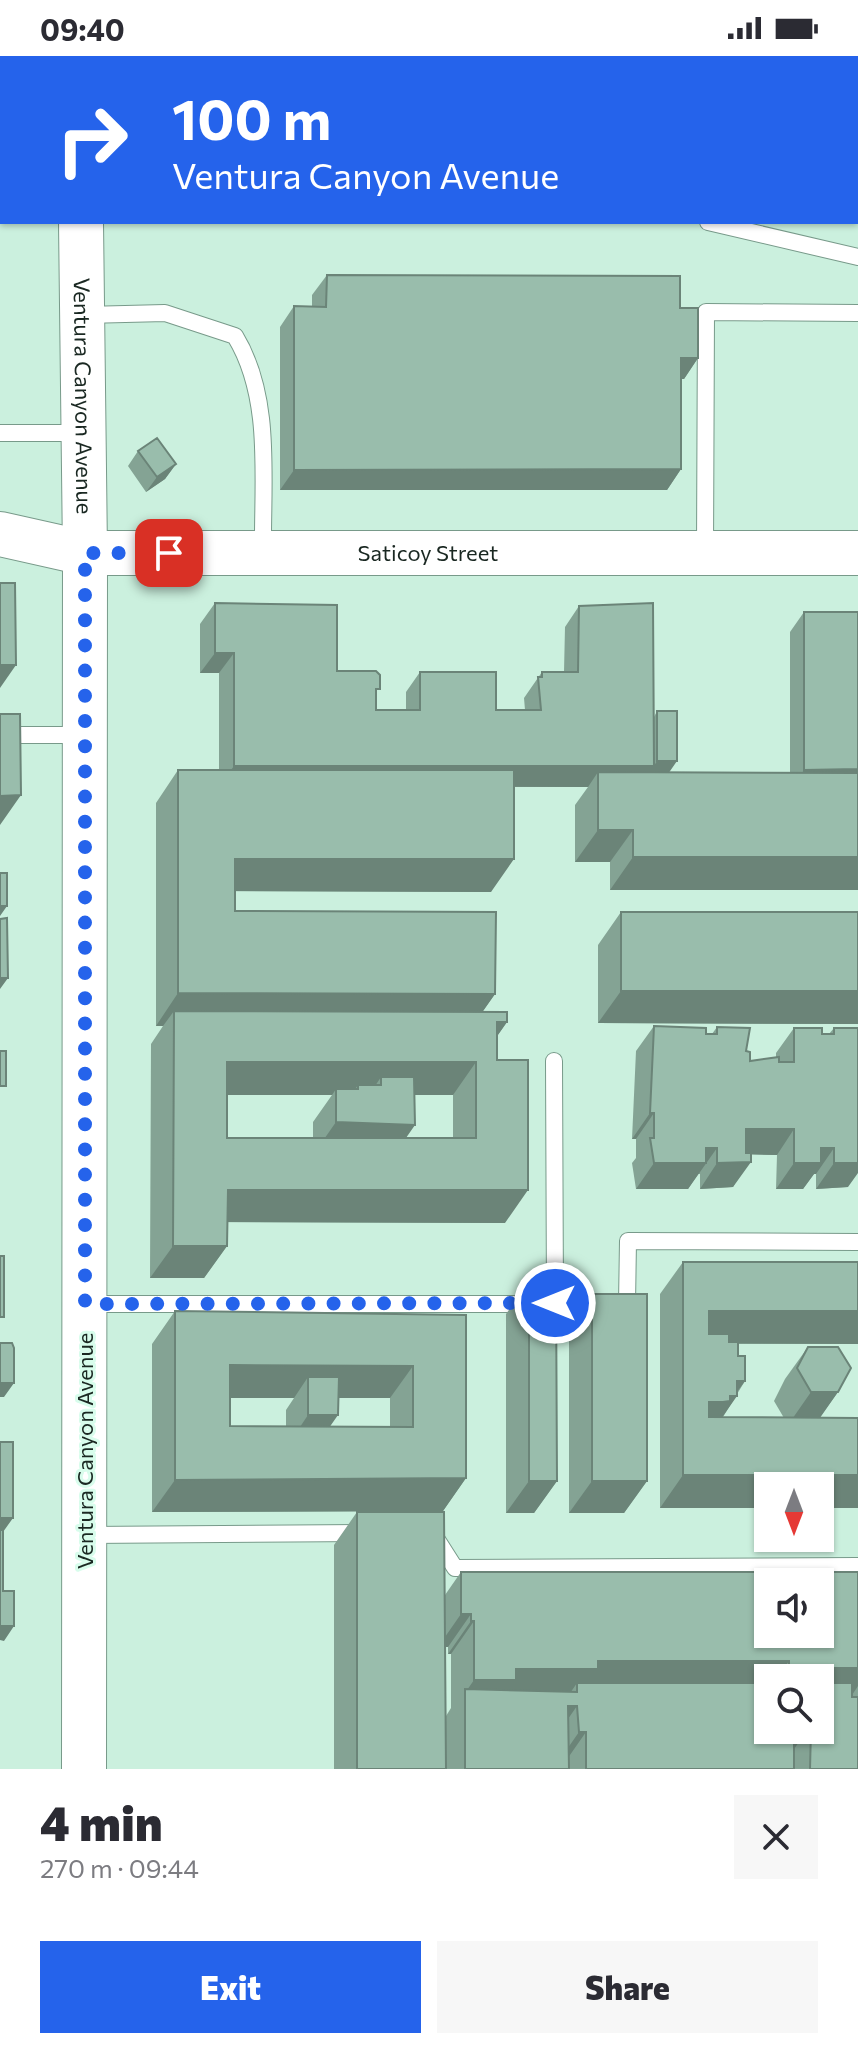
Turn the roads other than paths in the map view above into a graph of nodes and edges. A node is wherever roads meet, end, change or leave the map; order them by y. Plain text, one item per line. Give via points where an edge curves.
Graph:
1 (81, 224) edge
2 (717, 224) edge
3 (858, 257) edge
4 (858, 313) edge
5 (83, 315) junction
6 (0, 433) edge
7 (84, 433) junction
8 (0, 534) edge
9 (263, 552) junction
10 (705, 552) junction
11 (85, 553) junction
12 (858, 553) edge
13 (0, 735) edge
14 (83, 735) junction
15 (554, 1061) dead end
16 (858, 1242) edge
17 (555, 1303) junction
18 (85, 1304) junction
19 (387, 1533) edge
20 (418, 1534) edge
21 (84, 1535) junction
22 (858, 1566) edge
23 (84, 1769) edge

1 - 5 street, Ventura Canyon Avenue
2 - 3 lane
4 - 10 lane via 706,312
5 - 7 street, Ventura Canyon Avenue
5 - 9 lane via 165,313 235,336 251,361 261,410
6 - 7 lane
7 - 11 street, Ventura Canyon Avenue
8 - 11 street, Saticoy Street
9 - 10 street, Saticoy Street
9 - 11 street, Saticoy Street
10 - 12 street, Saticoy Street
11 - 14 street, Ventura Canyon Avenue
13 - 14 lane
14 - 18 street, Ventura Canyon Avenue
15 - 17 lane
16 - 17 lane via 628,1241 627,1304
17 - 18 lane
18 - 21 street, Ventura Canyon Avenue
19 - 21 lane
20 - 22 lane via 433,1534 455,1568
21 - 23 street, Ventura Canyon Avenue

